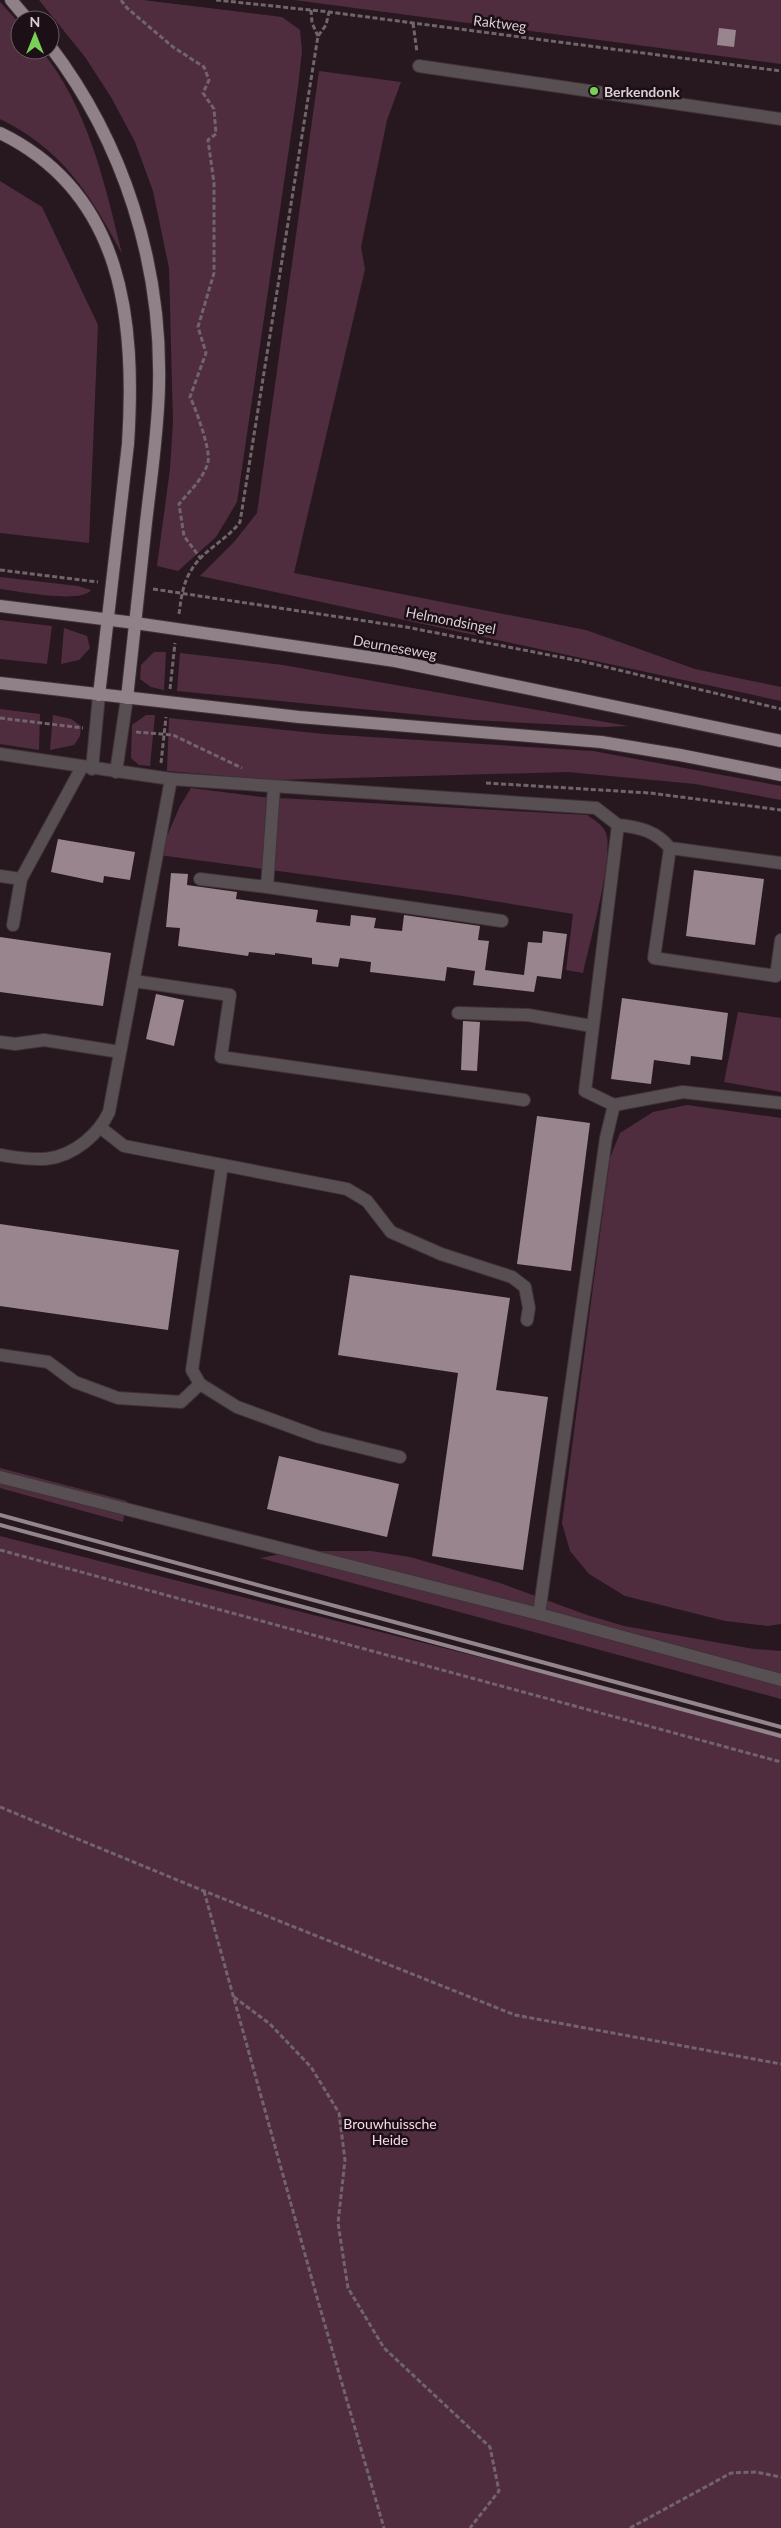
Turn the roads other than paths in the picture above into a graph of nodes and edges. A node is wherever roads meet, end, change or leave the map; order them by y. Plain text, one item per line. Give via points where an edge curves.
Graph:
1 (11, 0) edge
2 (20, 10) edge
3 (59, 60) edge
4 (420, 66) road end
5 (781, 119) edge
6 (0, 133) edge
7 (0, 606) edge
8 (106, 620) junction
9 (135, 623) junction
10 (0, 683) edge
11 (99, 695) junction
12 (127, 698) junction
13 (781, 741) edge
14 (0, 754) edge
15 (87, 768) junction
16 (116, 772) junction
17 (781, 775) edge
18 (165, 778) junction
19 (274, 787) junction
20 (618, 825) junction
21 (670, 848) junction
22 (781, 863) edge
23 (0, 876) edge
24 (21, 878) junction
25 (200, 879) dead end
26 (267, 887) junction
27 (502, 921) dead end
28 (14, 925) dead end
29 (781, 941) edge
30 (134, 981) junction
31 (458, 1012) dead end
32 (592, 1026) junction
33 (0, 1042) edge
34 (120, 1052) junction
35 (524, 1100) dead end
36 (781, 1103) edge
37 (614, 1105) junction
38 (101, 1128) junction
39 (0, 1155) edge
40 (222, 1164) junction
41 (527, 1320) dead end
42 (0, 1355) edge
43 (200, 1384) junction
44 (400, 1457) dead end
45 (0, 1477) edge
46 (539, 1614) junction
47 (781, 1680) edge

1 - 2 main road
3 - 9 main road via 87,101 117,162 141,230 154,296 159,356 158,412
4 - 5 street
6 - 8 main road via 43,159 80,195 100,228 116,275 127,332 131,383 128,444
7 - 8 main road, Deurneseweg
8 - 9 main road, Deurneseweg
8 - 11 main road
9 - 12 main road
9 - 13 main road, Deurneseweg via 395,661
10 - 11 main road
11 - 12 main road
11 - 15 street
12 - 16 street
12 - 17 main road via 299,717 601,742
14 - 15 street
15 - 16 street
15 - 24 street
16 - 18 street
18 - 19 street
18 - 30 street
19 - 20 street via 596,808
19 - 26 street
20 - 21 street via 660,836
20 - 32 street
21 - 22 street
21 - 29 street via 654,958 776,976
23 - 24 street
24 - 28 street
25 - 26 street
26 - 27 street
30 - 34 street
30 - 35 street via 230,995 221,1057
31 - 32 street via 528,1015
32 - 37 street via 585,1091
33 - 34 street via 15,1044 44,1040
34 - 38 street via 109,1112
36 - 37 street via 683,1092
37 - 46 street via 606,1138
38 - 39 street via 59,1158 32,1160
38 - 40 street via 124,1146
40 - 41 street via 347,1188 367,1200 391,1232 441,1254 512,1277 525,1287 529,1308
40 - 43 street via 192,1370
42 - 43 street via 48,1362 75,1382 118,1398 181,1402
43 - 44 street via 237,1407 319,1437
45 - 46 street
46 - 47 street

